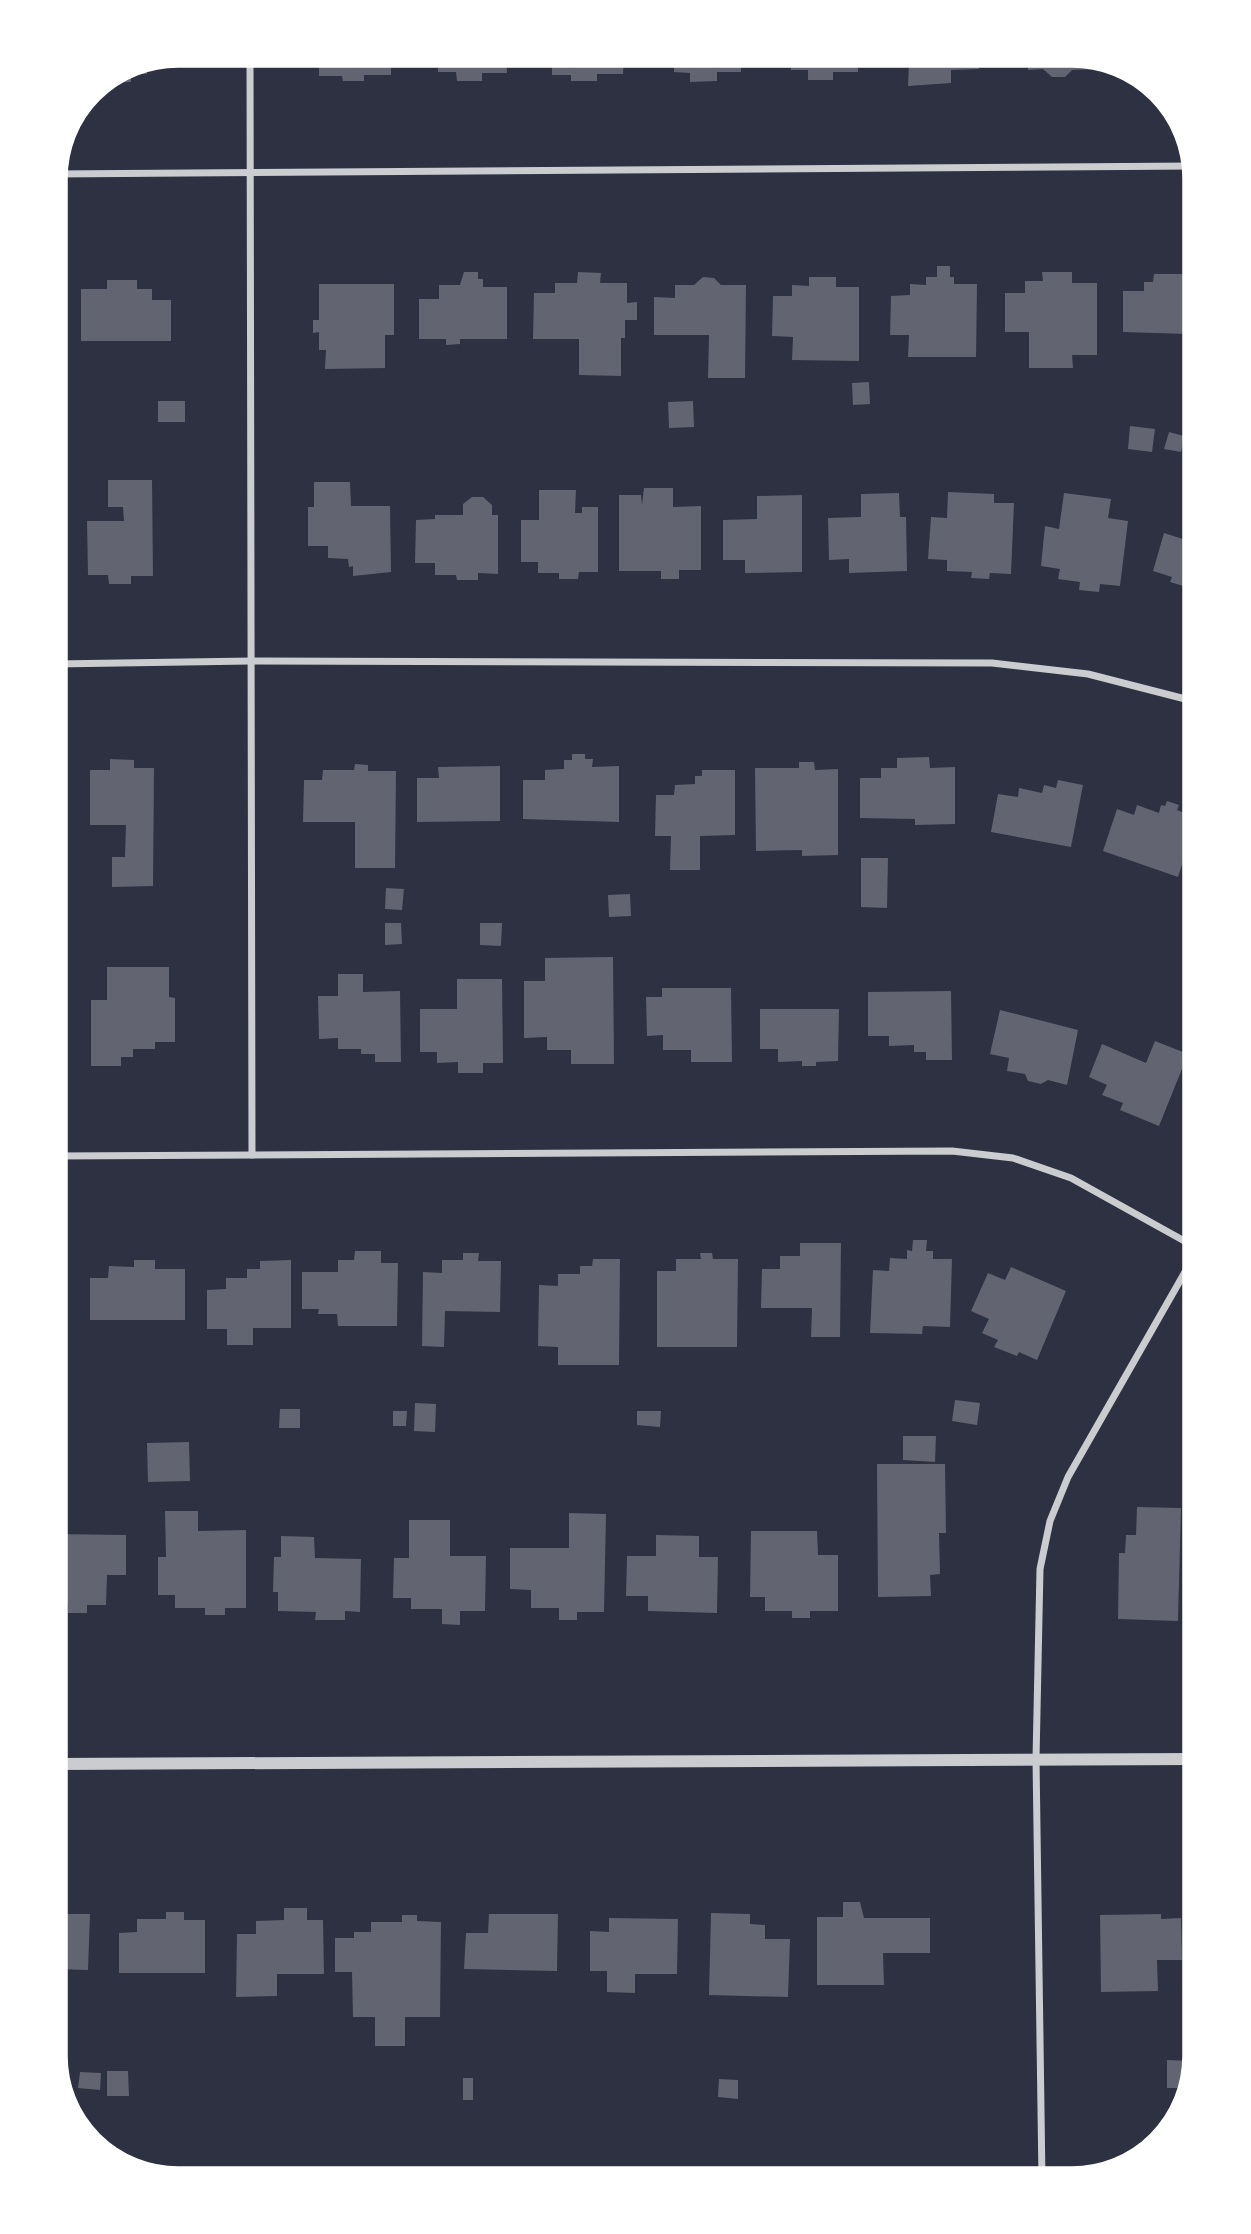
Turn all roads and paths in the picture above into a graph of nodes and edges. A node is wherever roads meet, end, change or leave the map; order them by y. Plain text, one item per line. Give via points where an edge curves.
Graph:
1 (250, 67) edge
2 (1183, 166) edge
3 (250, 173) junction
4 (67, 174) edge
5 (251, 661) junction
6 (67, 664) edge
7 (1184, 699) edge
8 (252, 1155) junction
9 (67, 1156) edge
10 (1184, 1242) edge
11 (1184, 1272) edge
12 (1036, 1759) junction
13 (1184, 1759) edge
14 (67, 1764) edge
15 (1042, 2168) edge

1 - 3 street
2 - 3 street
3 - 4 street
3 - 5 street
5 - 6 street
5 - 7 street via 992,663 1088,674
5 - 8 street
8 - 9 street
8 - 10 street via 952,1150 1013,1158 1071,1178
11 - 12 street via 1068,1477 1050,1521 1040,1569
12 - 13 street
12 - 14 street
12 - 15 street

